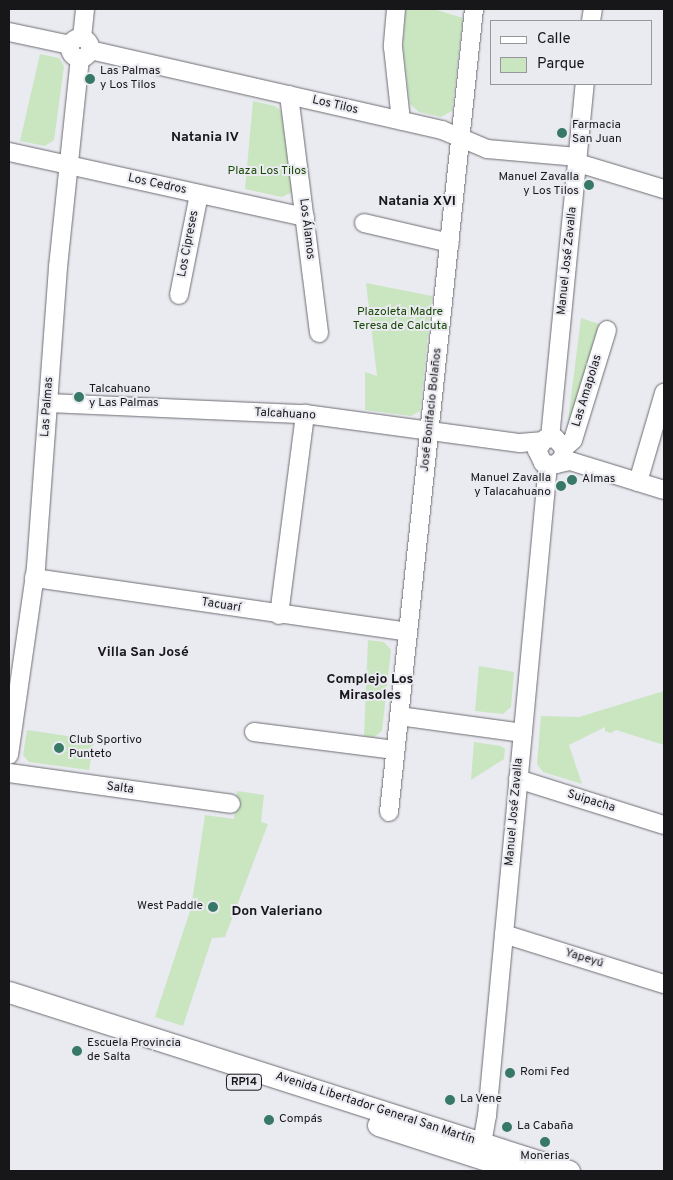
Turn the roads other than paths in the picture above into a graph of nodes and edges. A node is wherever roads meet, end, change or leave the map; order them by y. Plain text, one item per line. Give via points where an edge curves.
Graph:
1 (85, 9) edge
2 (396, 9) edge
3 (474, 9) edge
4 (9, 32) edge
5 (81, 48) junction
6 (585, 85) edge
7 (289, 95) junction
8 (401, 121) junction
9 (460, 138) junction
10 (9, 152) edge
11 (578, 160) junction
12 (69, 165) junction
13 (664, 189) edge
14 (199, 194) junction
15 (305, 217) junction
16 (364, 224) dead end
17 (450, 243) junction
18 (178, 295) dead end
19 (607, 330) dead end
20 (319, 333) dead end
21 (664, 393) edge
22 (48, 403) junction
23 (305, 414) junction
24 (430, 431) junction
25 (554, 452) junction
26 (638, 482) junction
27 (664, 490) edge
28 (34, 578) junction
29 (280, 615) junction
30 (408, 632) junction
31 (399, 716) junction
32 (254, 732) dead end
33 (523, 733) junction
34 (395, 750) junction
35 (9, 755) edge
36 (9, 774) edge
37 (518, 779) junction
38 (231, 804) dead end
39 (389, 812) dead end
40 (664, 825) edge
41 (504, 934) junction
42 (664, 984) edge
43 (9, 992) edge
44 (9, 1006) edge
45 (480, 1151) junction
46 (520, 1171) edge
47 (569, 1171) edge

1 - 5 street, Las Palmas
2 - 8 street via 393,47
3 - 9 street, José Bonifacio Bolaños
4 - 5 street, Los Tilos
5 - 7 street, Los Tilos
5 - 12 street, Las Palmas
6 - 11 street, Manuel José Zavalla
7 - 8 street, Los Tilos
7 - 15 street, Los Álamos
8 - 9 street, Los Tilos
9 - 11 street, Los Tilos via 486,149
9 - 17 street, José Bonifacio Bolaños
10 - 12 street, Los Cedros
11 - 13 street, Los Tilos
11 - 25 street, Manuel José Zavalla
12 - 14 street, Los Cedros
12 - 22 street, Las Palmas
14 - 15 street, Los Cedros
14 - 18 street, Los Cipreses
15 - 20 street, Los Álamos
16 - 17 street
17 - 24 street, José Bonifacio Bolaños
19 - 25 street, Las Amapolas via 573,440
21 - 26 street
22 - 23 street, Talcahuano
22 - 28 street, Las Palmas
23 - 24 street, Talcahuano
23 - 29 street
24 - 25 street, Talcahuano via 520,443
24 - 30 street, José Bonifacio Bolaños
25 - 26 street, Talcahuano
25 - 33 street, Manuel José Zavalla
26 - 27 street, Talcahuano
28 - 29 street, Tacuarí
28 - 35 street, Las Palmas
29 - 30 street, Tacuarí
30 - 31 street, José Bonifacio Bolaños
31 - 33 street
31 - 34 street, José Bonifacio Bolaños
32 - 34 street
33 - 37 street, Manuel José Zavalla
34 - 39 street, José Bonifacio Bolaños
36 - 38 street, Salta
37 - 40 street, Suipacha
37 - 41 street, Manuel José Zavalla
41 - 42 street, Yapeyú
41 - 45 street, Manuel José Zavalla
43 - 45 main road, Avenida Libertador General San Martín / RP14
44 - 45 main road, Avenida Libertador General San Martín / RP14
45 - 46 main road, Avenida Libertador General San Martín / RP14
45 - 47 main road, Avenida Libertador General San Martín / RP14

